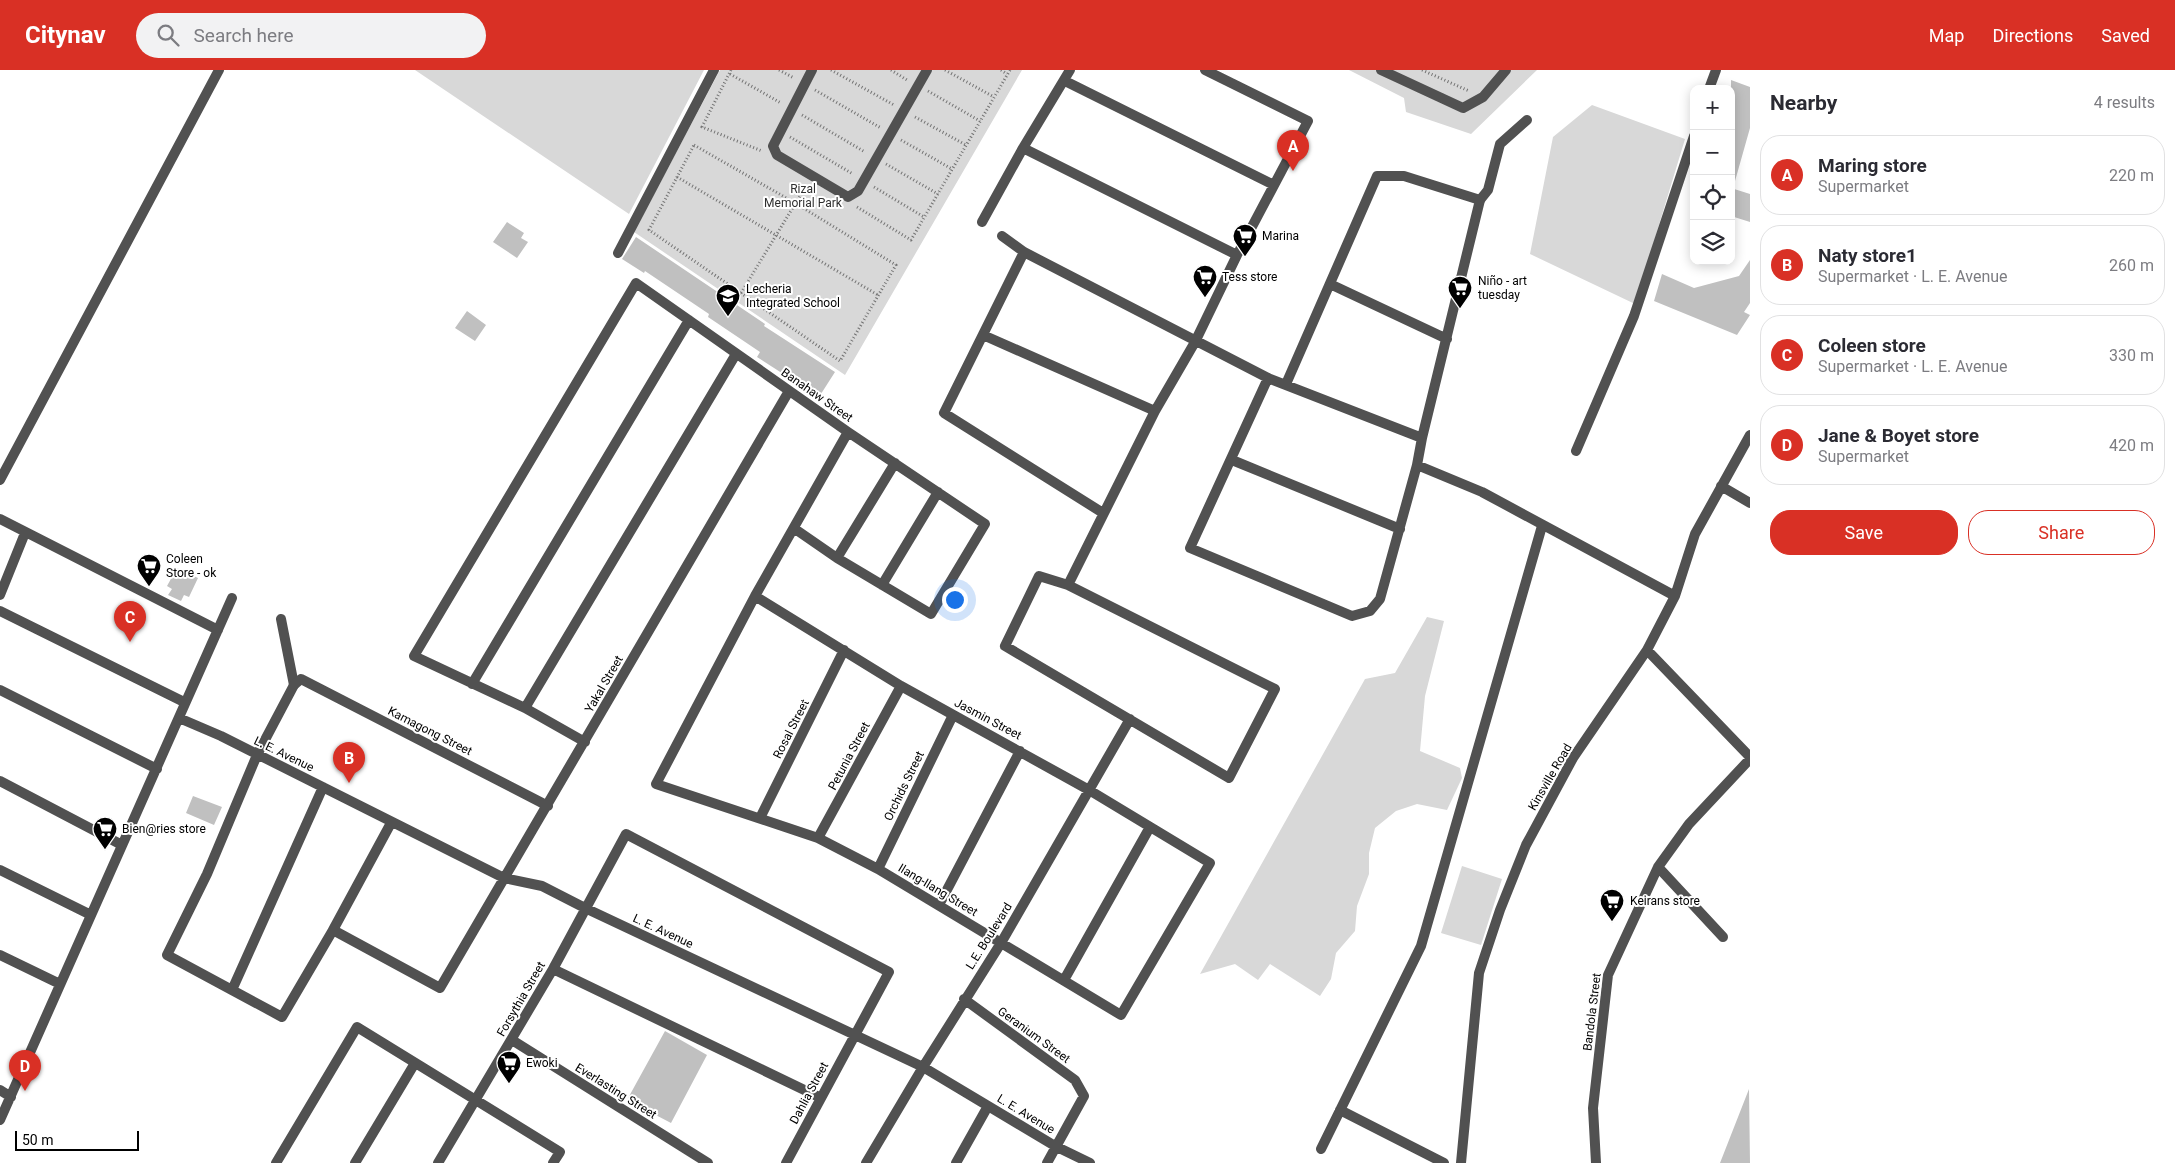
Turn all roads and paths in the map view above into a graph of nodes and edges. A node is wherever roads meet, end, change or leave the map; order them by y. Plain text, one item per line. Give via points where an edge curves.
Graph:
1 (220, 70) edge
2 (714, 70) edge
3 (779, 70) edge
4 (812, 70) edge
5 (890, 70) edge
6 (927, 70) edge
7 (945, 70) edge
8 (1001, 70) edge
9 (1070, 70) edge
10 (1205, 70) edge
11 (1381, 70) edge
12 (1422, 70) edge
13 (1506, 70) edge
14 (1716, 70) edge
15 (731, 72) edge
16 (1009, 72) edge
17 (1065, 81) junction
18 (804, 84) junction
19 (1710, 85) edge
20 (918, 86) junction
21 (994, 97) junction
22 (1483, 97) junction
23 (792, 109) junction
24 (1527, 120) dead end
25 (980, 121) junction
26 (891, 134) junction
27 (773, 146) junction
28 (1023, 148) junction
29 (1690, 148) edge
30 (876, 159) junction
31 (952, 168) junction
32 (677, 176) junction
33 (811, 177) junction
34 (1274, 185) junction
35 (938, 194) junction
36 (848, 197) junction
37 (1480, 200) junction
38 (795, 203) junction
39 (982, 222) dead end
40 (776, 235) junction
41 (1002, 236) dead end
42 (1024, 252) junction
43 (618, 253) dead end
44 (1237, 255) junction
45 (1330, 284) junction
46 (742, 293) junction
47 (878, 295) junction
48 (689, 320) junction
49 (982, 335) junction
50 (1447, 339) junction
51 (1195, 342) junction
52 (736, 354) junction
53 (1268, 378) junction
54 (1286, 384) junction
55 (789, 391) junction
56 (1155, 411) junction
57 (848, 432) junction
58 (1750, 435) edge
59 (1422, 438) junction
60 (1576, 451) dead end
61 (1232, 460) junction
62 (895, 463) junction
63 (1417, 465) junction
64 (0, 480) edge
65 (1721, 486) junction
66 (938, 492) junction
67 (1750, 503) edge
68 (1103, 513) junction
69 (0, 519) edge
70 (1542, 526) junction
71 (794, 529) junction
72 (1400, 529) junction
73 (25, 533) junction
74 (837, 558) junction
75 (882, 585) junction
76 (1068, 585) junction
77 (0, 595) edge
78 (755, 596) junction
79 (1675, 596) junction
80 (232, 598) dead end
81 (0, 611) edge
82 (281, 619) dead end
83 (218, 630) junction
84 (844, 650) junction
85 (1647, 650) junction
86 (298, 682) junction
87 (472, 684) junction
88 (901, 686) junction
89 (0, 690) edge
90 (184, 702) junction
91 (525, 708) junction
92 (953, 715) junction
93 (178, 718) junction
94 (1130, 719) junction
95 (585, 742) junction
96 (1020, 751) junction
97 (257, 755) junction
98 (1750, 758) edge
99 (158, 769) junction
100 (0, 781) edge
101 (323, 788) junction
102 (1089, 790) junction
103 (548, 806) junction
104 (760, 818) junction
105 (391, 823) junction
106 (1150, 827) junction
107 (818, 838) junction
108 (122, 845) junction
109 (1658, 867) junction
110 (878, 868) junction
111 (0, 870) edge
112 (504, 878) junction
113 (939, 905) junction
114 (585, 908) junction
115 (91, 915) junction
116 (333, 930) junction
117 (1724, 938) dead end
118 (1001, 943) junction
119 (0, 955) edge
120 (553, 969) junction
121 (1064, 980) junction
122 (60, 984) junction
123 (232, 990) junction
124 (964, 999) junction
125 (1121, 1015) joint
126 (855, 1034) junction
127 (512, 1040) junction
128 (415, 1063) junction
129 (923, 1066) junction
130 (0, 1090) edge
131 (11, 1097) junction
132 (821, 1098) junction
133 (476, 1101) junction
134 (988, 1106) junction
135 (1340, 1110) junction
136 (0, 1120) edge
137 (1055, 1146) junction
138 (1321, 1149) dead end
139 (443, 1161) edge
140 (276, 1163) edge
141 (355, 1163) edge
142 (553, 1163) edge
143 (708, 1163) edge
144 (786, 1163) edge
145 (866, 1163) edge
146 (956, 1163) edge
147 (1047, 1163) edge
148 (1090, 1163) edge
149 (1444, 1163) edge
150 (1461, 1163) edge
151 (1596, 1163) edge

1 - 64 street
2 - 43 street
3 - 18 path
4 - 18 street
5 - 20 path
6 - 20 street
7 - 21 path
8 - 16 path
9 - 17 street
10 - 34 street via 1308,121
11 - 22 street via 1463,108
12 - 22 path
13 - 22 street
14 - 19 street
15 - 23 path
15 - 27 path via 702,127 763,152
16 - 21 path
17 - 28 street
17 - 34 street
18 - 23 street
18 - 26 path
20 - 25 path
20 - 26 street
21 - 25 path
23 - 27 street
23 - 30 path
24 - 37 street via 1500,144 1488,190
25 - 31 path
26 - 30 street
26 - 31 path
27 - 33 street via 777,155
28 - 39 street
28 - 44 street
29 - 60 street via 1634,316
30 - 35 path
30 - 36 street via 858,191
31 - 35 path
32 - 38 path via 694,145
32 - 40 path
32 - 46 path via 649,230
33 - 36 street
33 - 38 path
34 - 44 street
35 - 36 path via 911,240 858,208
37 - 45 street via 1404,176 1377,176
37 - 50 street
38 - 40 path
38 - 47 path via 896,265
40 - 46 path
40 - 47 path
41 - 42 street
42 - 49 street
42 - 51 street
44 - 51 street
45 - 50 street
45 - 54 street
46 - 47 path via 840,360
48 - 52 street, Banahaw Street
48 - 87 street
48 - 87 street, Banahaw Street via 636,283 414,656
49 - 56 street
49 - 68 street via 944,412
50 - 59 street
51 - 53 street
51 - 56 street
52 - 55 street, Banahaw Street
52 - 91 street
53 - 54 street
53 - 61 street
54 - 59 street
55 - 57 street, Banahaw Street
55 - 95 street, Yakal Street
56 - 68 street
57 - 62 street, Banahaw Street
57 - 71 street
58 - 65 street, Kinsville Road
59 - 63 street
61 - 72 street
61 - 72 street via 1190,548 1352,616 1370,611 1380,600
62 - 66 street, Banahaw Street
62 - 74 street
63 - 70 street via 1482,492
63 - 72 street
65 - 67 street
65 - 79 street, Kinsville Road via 1695,534
66 - 75 street
66 - 75 street, Banahaw Street via 985,524 930,614
68 - 76 street
69 - 73 street
70 - 79 street
70 - 135 street via 1421,946
71 - 74 street
71 - 78 street
73 - 77 street
73 - 83 street
74 - 75 street
76 - 94 street via 1039,576 1005,646
76 - 94 street via 1275,689 1229,778
78 - 84 street, Jasmin Street
78 - 104 street, Ilang-Ilang Street via 656,784
79 - 85 street, Kinsville Road
80 - 83 street
81 - 90 street
82 - 86 street
83 - 90 street
84 - 88 street, Jasmin Street
84 - 104 street, Rosal Street
85 - 98 street
85 - 150 street, Kinsville Road via 1574,758 1526,845 1500,910 1479,973
86 - 97 street
86 - 103 street, Kamagong Street
87 - 91 street
88 - 92 street, Jasmin Street
88 - 107 street, Petunia Street
89 - 99 street
90 - 93 street
91 - 95 street
92 - 96 street, Jasmin Street
92 - 110 street, Orchids Street
93 - 97 street, L. E. Avenue
93 - 99 street
94 - 102 street, L.E. Boulevard
95 - 103 street, Yakal Street
96 - 102 street, Jasmin Street
96 - 113 street
97 - 101 street, L. E. Avenue
97 - 123 street via 207,874 167,955
98 - 109 street, Bandola Street via 1689,824
99 - 108 street
100 - 108 street
101 - 105 street, L. E. Avenue
101 - 123 street
102 - 106 street, Jasmin Street
102 - 118 street, L.E. Boulevard
103 - 112 street, Yakal Street
104 - 107 street, Ilang-Ilang Street
105 - 112 street, L. E. Avenue
105 - 116 street
106 - 121 street
106 - 125 street, Jasmin Street via 1210,864
107 - 110 street, Ilang-Ilang Street
108 - 115 street
109 - 117 street
109 - 151 street, Bandola Street via 1608,975 1593,1108
110 - 113 street, Ilang-Ilang Street
111 - 115 street
112 - 114 street, L. E. Avenue via 542,886
112 - 116 street, Yakal Street via 440,988
113 - 118 street, Ilang-Ilang Street
114 - 120 street, Forsythia Street
114 - 126 street, L. E. Avenue
114 - 126 street, Forsythia Street via 626,834 889,972
115 - 122 street
116 - 123 street via 282,1017
118 - 121 street, Ilang-Ilang Street
118 - 124 street, L.E. Boulevard
119 - 122 street
120 - 127 street, Forsythia Street
120 - 132 street
121 - 125 street, Ilang-Ilang Street
122 - 131 street
124 - 129 street, L.E. Boulevard
124 - 137 street, Geranium Street via 1075,1080 1084,1096
126 - 129 street, L. E. Avenue
126 - 132 street, Dahlia Street
127 - 133 street, Forsythia Street
127 - 143 street, Everlasting Street
128 - 133 street
128 - 140 street via 357,1027
128 - 141 street
129 - 134 street, L. E. Avenue
129 - 145 street, L.E. Boulevard
130 - 131 street
131 - 136 street
132 - 144 street, Dahlia Street
133 - 139 street, Forsythia Street
133 - 142 street via 560,1152
134 - 137 street, L. E. Avenue
134 - 146 street
135 - 138 street
135 - 149 street
137 - 147 street
137 - 148 street, L. E. Avenue

